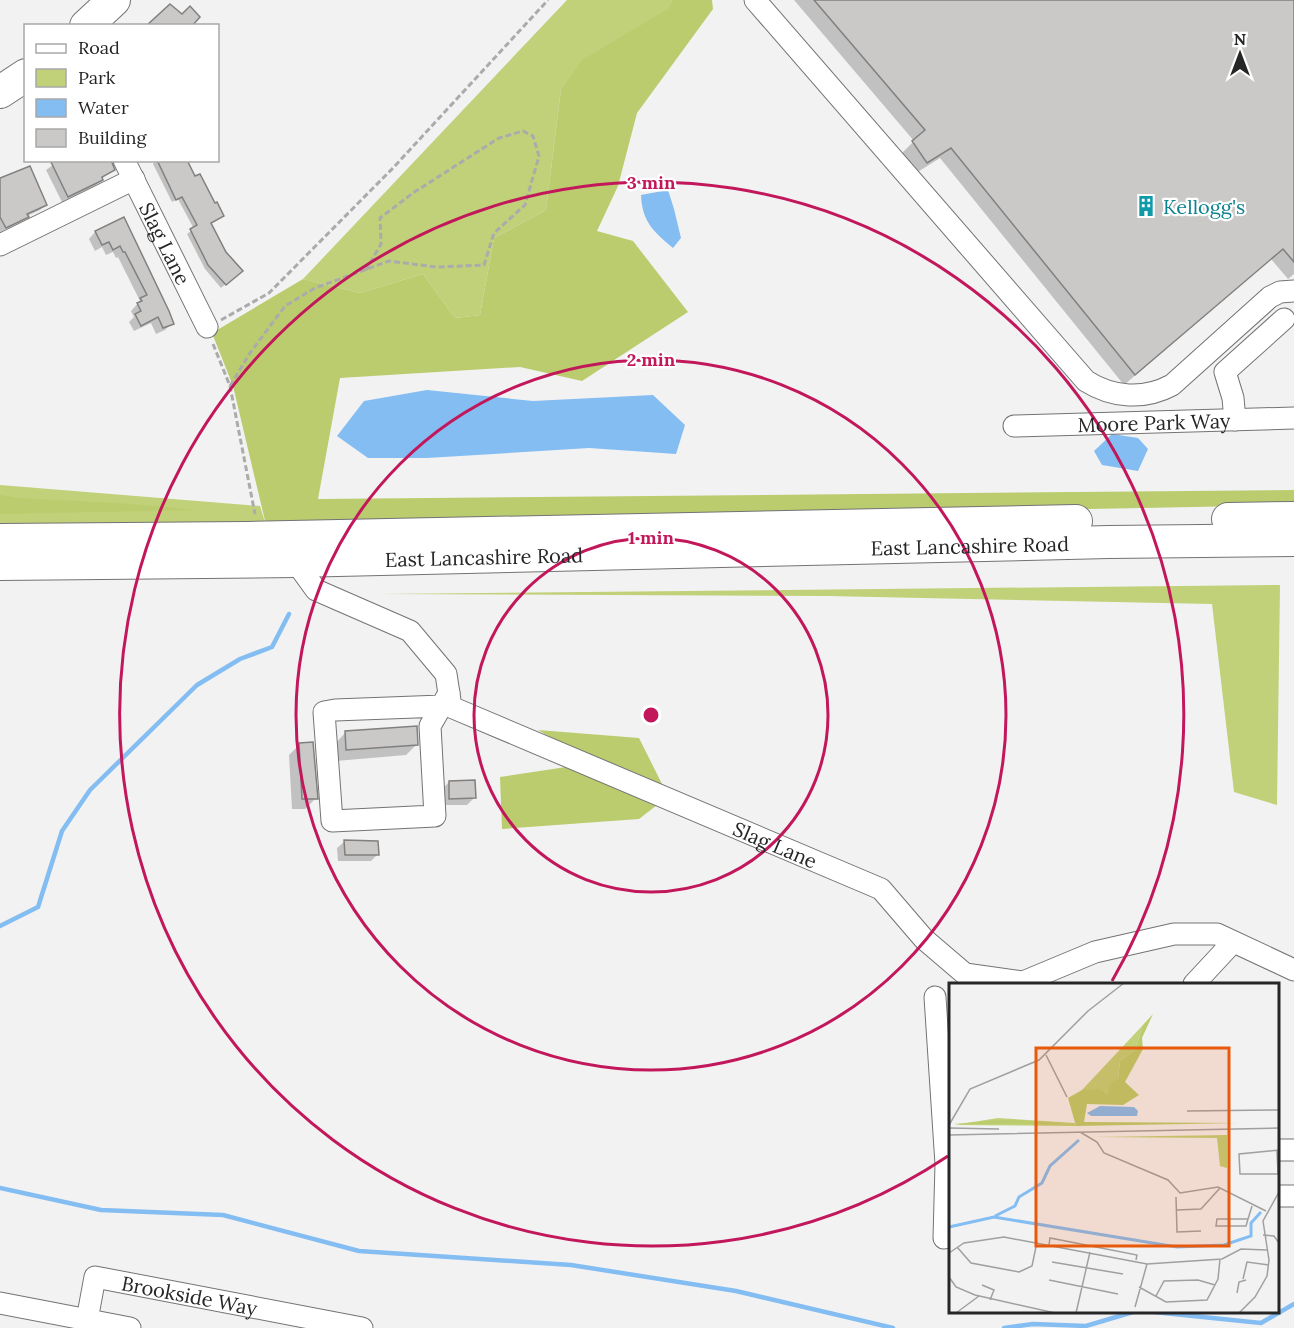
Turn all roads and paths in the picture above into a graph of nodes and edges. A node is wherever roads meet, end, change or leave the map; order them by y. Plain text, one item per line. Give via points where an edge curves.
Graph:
1 (114, 0) edge
2 (548, 0) edge
3 (755, 0) edge
4 (88, 24) edge
5 (24, 76) edge
6 (0, 92) edge
7 (129, 170) edge
8 (0, 245) edge
9 (366, 270) junction
10 (1294, 291) edge
11 (1284, 319) dead end
12 (207, 327) junction
13 (230, 386) junction
14 (1294, 418) edge
15 (1235, 420) junction
16 (1014, 426) dead end
17 (1294, 518) edge
18 (0, 540) edge
19 (1294, 540) edge
20 (277, 549) junction
21 (0, 564) edge
22 (445, 700) junction
23 (1233, 942) junction
24 (1294, 970) edge
25 (1195, 983) edge
26 (935, 997) dead end
27 (946, 1085) edge
28 (949, 1237) edge
29 (1, 1308) edge
30 (87, 1320) junction
31 (130, 1328) edge
32 (362, 1328) edge

1 - 4 highway
2 - 12 path via 393,168 269,293
3 - 10 street via 1078,373 1096,388 1129,395 1161,391 1270,297
5 - 6 highway
7 - 8 street
7 - 12 street, Slag Lane
9 - 9 path via 389,261 436,267 484,265 494,233 525,205 539,156 533,136 523,131 500,138 380,218 381,244
9 - 13 path via 315,288 285,306
11 - 15 street via 1225,372
12 - 13 path
13 - 20 path
14 - 15 street, Moore Park Way
15 - 16 street, Moore Park Way
17 - 20 highway, East Lancashire Road
18 - 20 highway, East Lancashire Road
19 - 20 highway, East Lancashire Road
20 - 21 highway, East Lancashire Road
20 - 22 street, Slag Lane via 316,590 410,631 446,675
22 - 22 street via 430,726 435,816 332,821 324,712
22 - 23 street, Slag Lane via 451,707 881,889 924,939 965,974 1023,982 1095,952 1174,934 1217,934
23 - 24 street, Slag Lane
23 - 25 street
26 - 27 street
27 - 28 street via 944,1238
29 - 30 street
30 - 31 street
30 - 32 street, Brookside Way via 94,1277

